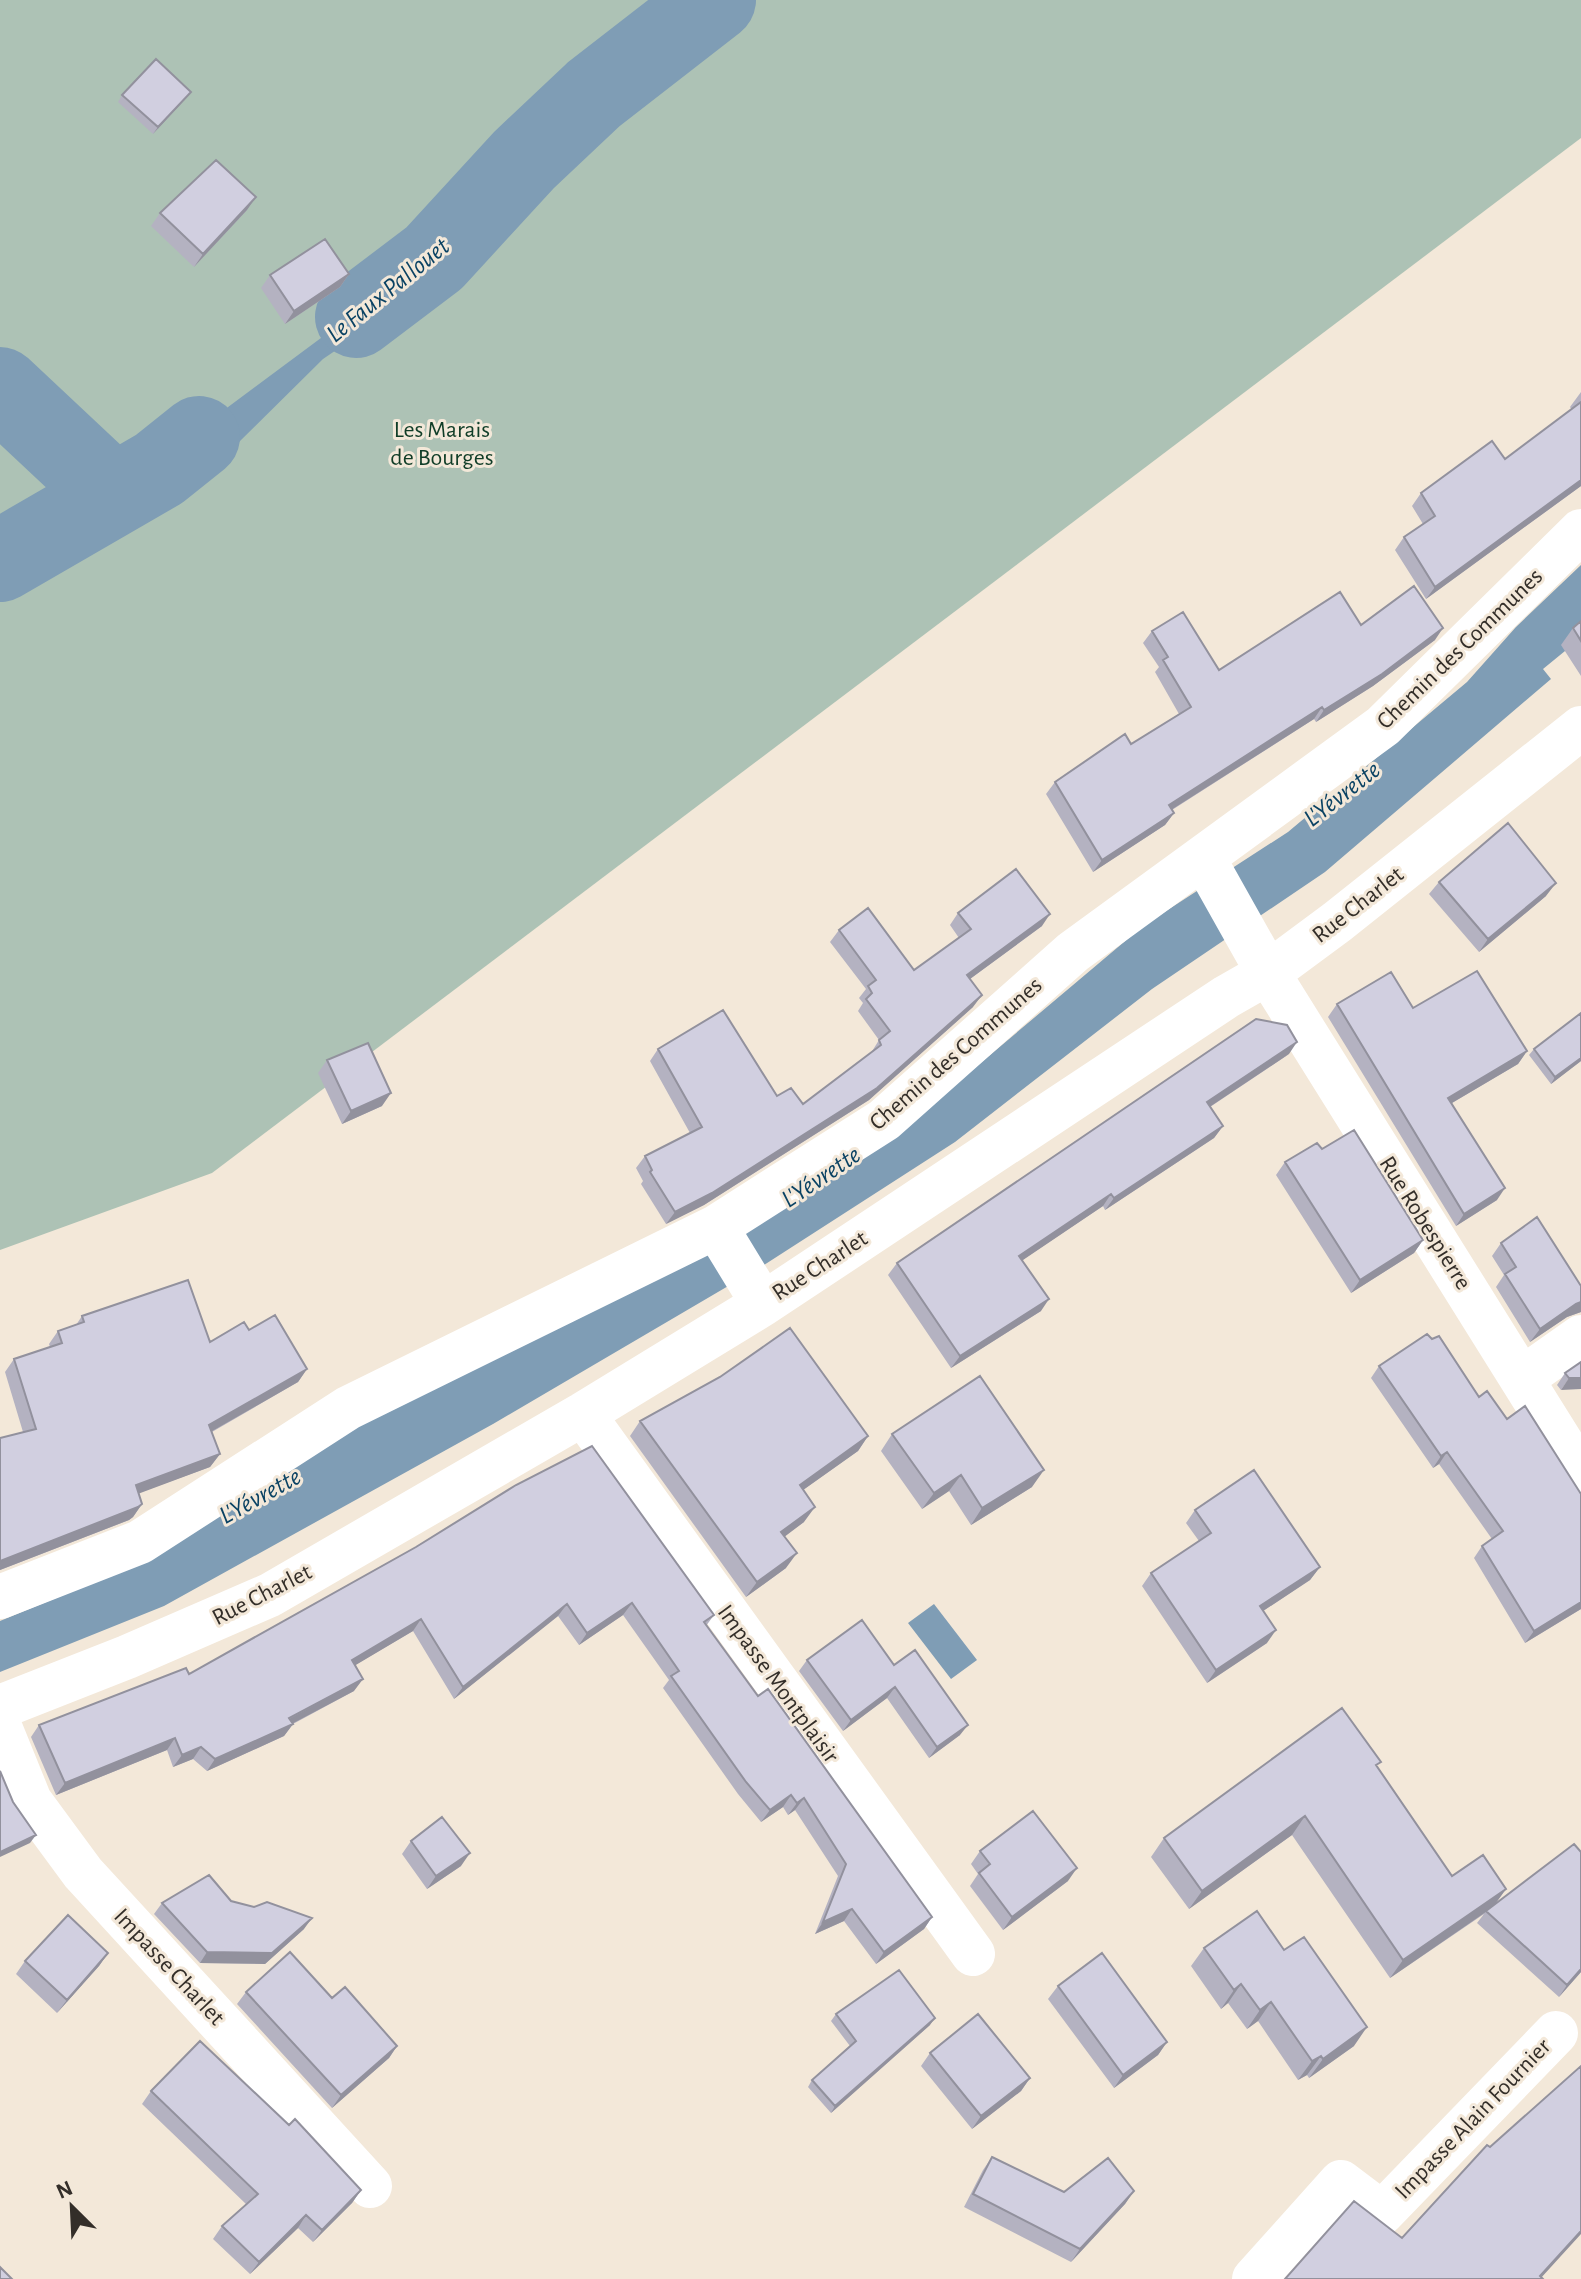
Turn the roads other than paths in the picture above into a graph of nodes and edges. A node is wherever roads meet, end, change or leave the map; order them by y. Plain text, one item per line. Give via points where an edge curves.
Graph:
1 (1581, 531) edge
2 (1581, 728) edge
3 (1208, 866) junction
4 (1259, 956) junction
5 (719, 1231) junction
6 (758, 1296) junction
7 (1581, 1337) edge
8 (1523, 1378) junction
9 (583, 1414) junction
10 (1581, 1474) edge
11 (0, 1597) edge
12 (0, 1707) edge
13 (0, 1727) edge
14 (973, 1954) dead end
15 (1556, 2033) dead end
16 (370, 2186) dead end
17 (1254, 2279) edge

1 - 3 street, Chemin des Communes via 1383,726
2 - 4 street, Rue Charlet via 1337,922
3 - 4 street, Rue Robespierre
3 - 5 street, Chemin des Communes via 1073,952 884,1120
4 - 6 street, Rue Charlet via 1226,997
4 - 8 street, Rue Robespierre
5 - 6 street
5 - 11 street, Chemin des Communes via 348,1408 140,1542
6 - 9 street, Rue Charlet
7 - 8 street
8 - 10 street, Rue Robespierre
9 - 12 street, Rue Charlet via 270,1595
9 - 14 street, Impasse Montplaisir
13 - 16 street, Impasse Charlet via 30,1801 83,1873
15 - 17 street, Impasse Alain Fournier via 1382,2213 1341,2182

